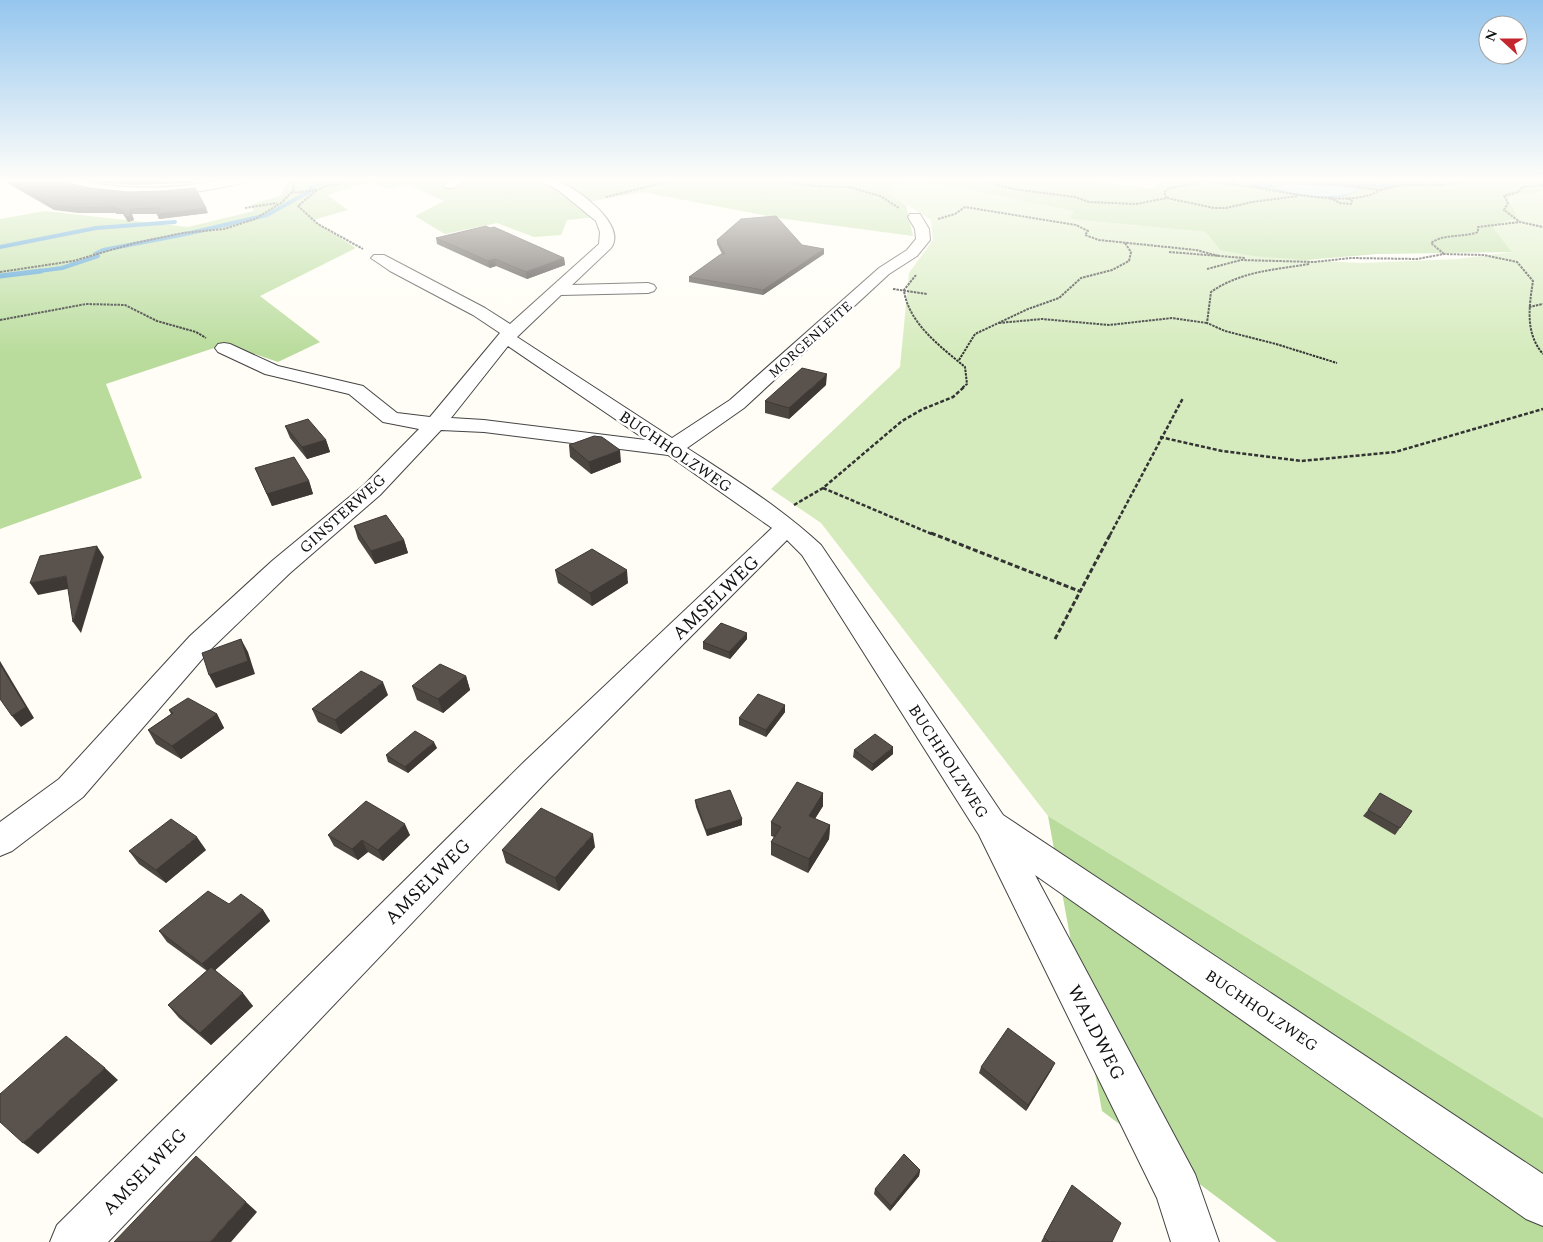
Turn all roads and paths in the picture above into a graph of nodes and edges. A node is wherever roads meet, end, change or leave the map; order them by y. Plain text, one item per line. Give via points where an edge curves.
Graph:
1 (167, 237) edge
2 (341, 237) edge
3 (607, 237) edge
4 (923, 237) edge
5 (1089, 237) edge
6 (1453, 237) edge
7 (1124, 243) junction
8 (1170, 252) dead end
9 (1444, 254) junction
10 (1219, 256) junction
11 (379, 258) joint
12 (1258, 260) junction
13 (1314, 262) junction
14 (1208, 269) dead end
15 (0, 272) edge
16 (870, 285) junction
17 (648, 288) dead end
18 (558, 290) junction
19 (927, 294) dead end
20 (1543, 304) edge
21 (1529, 307) junction
22 (916, 316) dead end
23 (0, 320) edge
24 (1207, 323) junction
25 (996, 324) junction
26 (508, 335) junction
27 (224, 348) joint
28 (1543, 354) edge
29 (959, 360) junction
30 (1337, 363) dead end
31 (1183, 398) dead end
32 (1543, 409) edge
33 (435, 424) junction
34 (1160, 437) junction
35 (671, 449) junction
36 (824, 488) junction
37 (775, 518) junction
38 (1080, 591) junction
39 (1054, 640) dead end
40 (991, 825) junction
41 (0, 841) edge
42 (1543, 1202) edge
43 (74, 1242) edge
44 (1195, 1242) edge

1 - 15 path via 92,257
2 - 11 path
3 - 18 street, GINSTERWEG via 606,245
4 - 16 street, MORGENLEITE via 912,253 884,271
5 - 7 path
6 - 9 path via 1435,238 1430,243
7 - 10 path via 1196,250
7 - 25 path via 1131,252 1129,261 1112,270 1081,278 1059,298
8 - 10 path
9 - 13 path via 1417,259 1351,258
9 - 21 path via 1484,255 1517,262 1533,281
10 - 12 path
11 - 26 street, BUCHHOLZWEG via 469,304 493,319
12 - 13 path
12 - 14 path via 1241,260
13 - 24 path via 1258,270 1223,283 1211,292
16 - 19 path
16 - 35 street, MORGENLEITE via 737,404
17 - 18 street
18 - 26 street, GINSTERWEG
20 - 21 path
21 - 28 path via 1534,345
22 - 29 path via 924,332
23 - 27 path via 86,304 125,305 157,321 196,332
24 - 25 path via 1172,318 1109,325 1042,319
24 - 30 path
25 - 29 path via 975,334
26 - 33 street, GINSTERWEG
26 - 35 street, BUCHHOLZWEG
27 - 33 street via 272,370 356,390 390,418
29 - 36 path via 966,367 967,384 953,397 902,421
31 - 34 path
32 - 34 path via 1396,452 1301,461 1222,451
33 - 35 street via 484,426
33 - 41 street, GINSTERWEG via 372,490 281,567 200,643 71,788
34 - 38 path
35 - 37 street, BUCHHOLZWEG
36 - 37 path
36 - 38 path via 963,547
37 - 40 street, BUCHHOLZWEG via 812,550
37 - 43 street, AMSELWEG via 536,771
38 - 39 path
40 - 42 street, BUCHHOLZWEG
40 - 44 street, WALDWEG via 1178,1191

